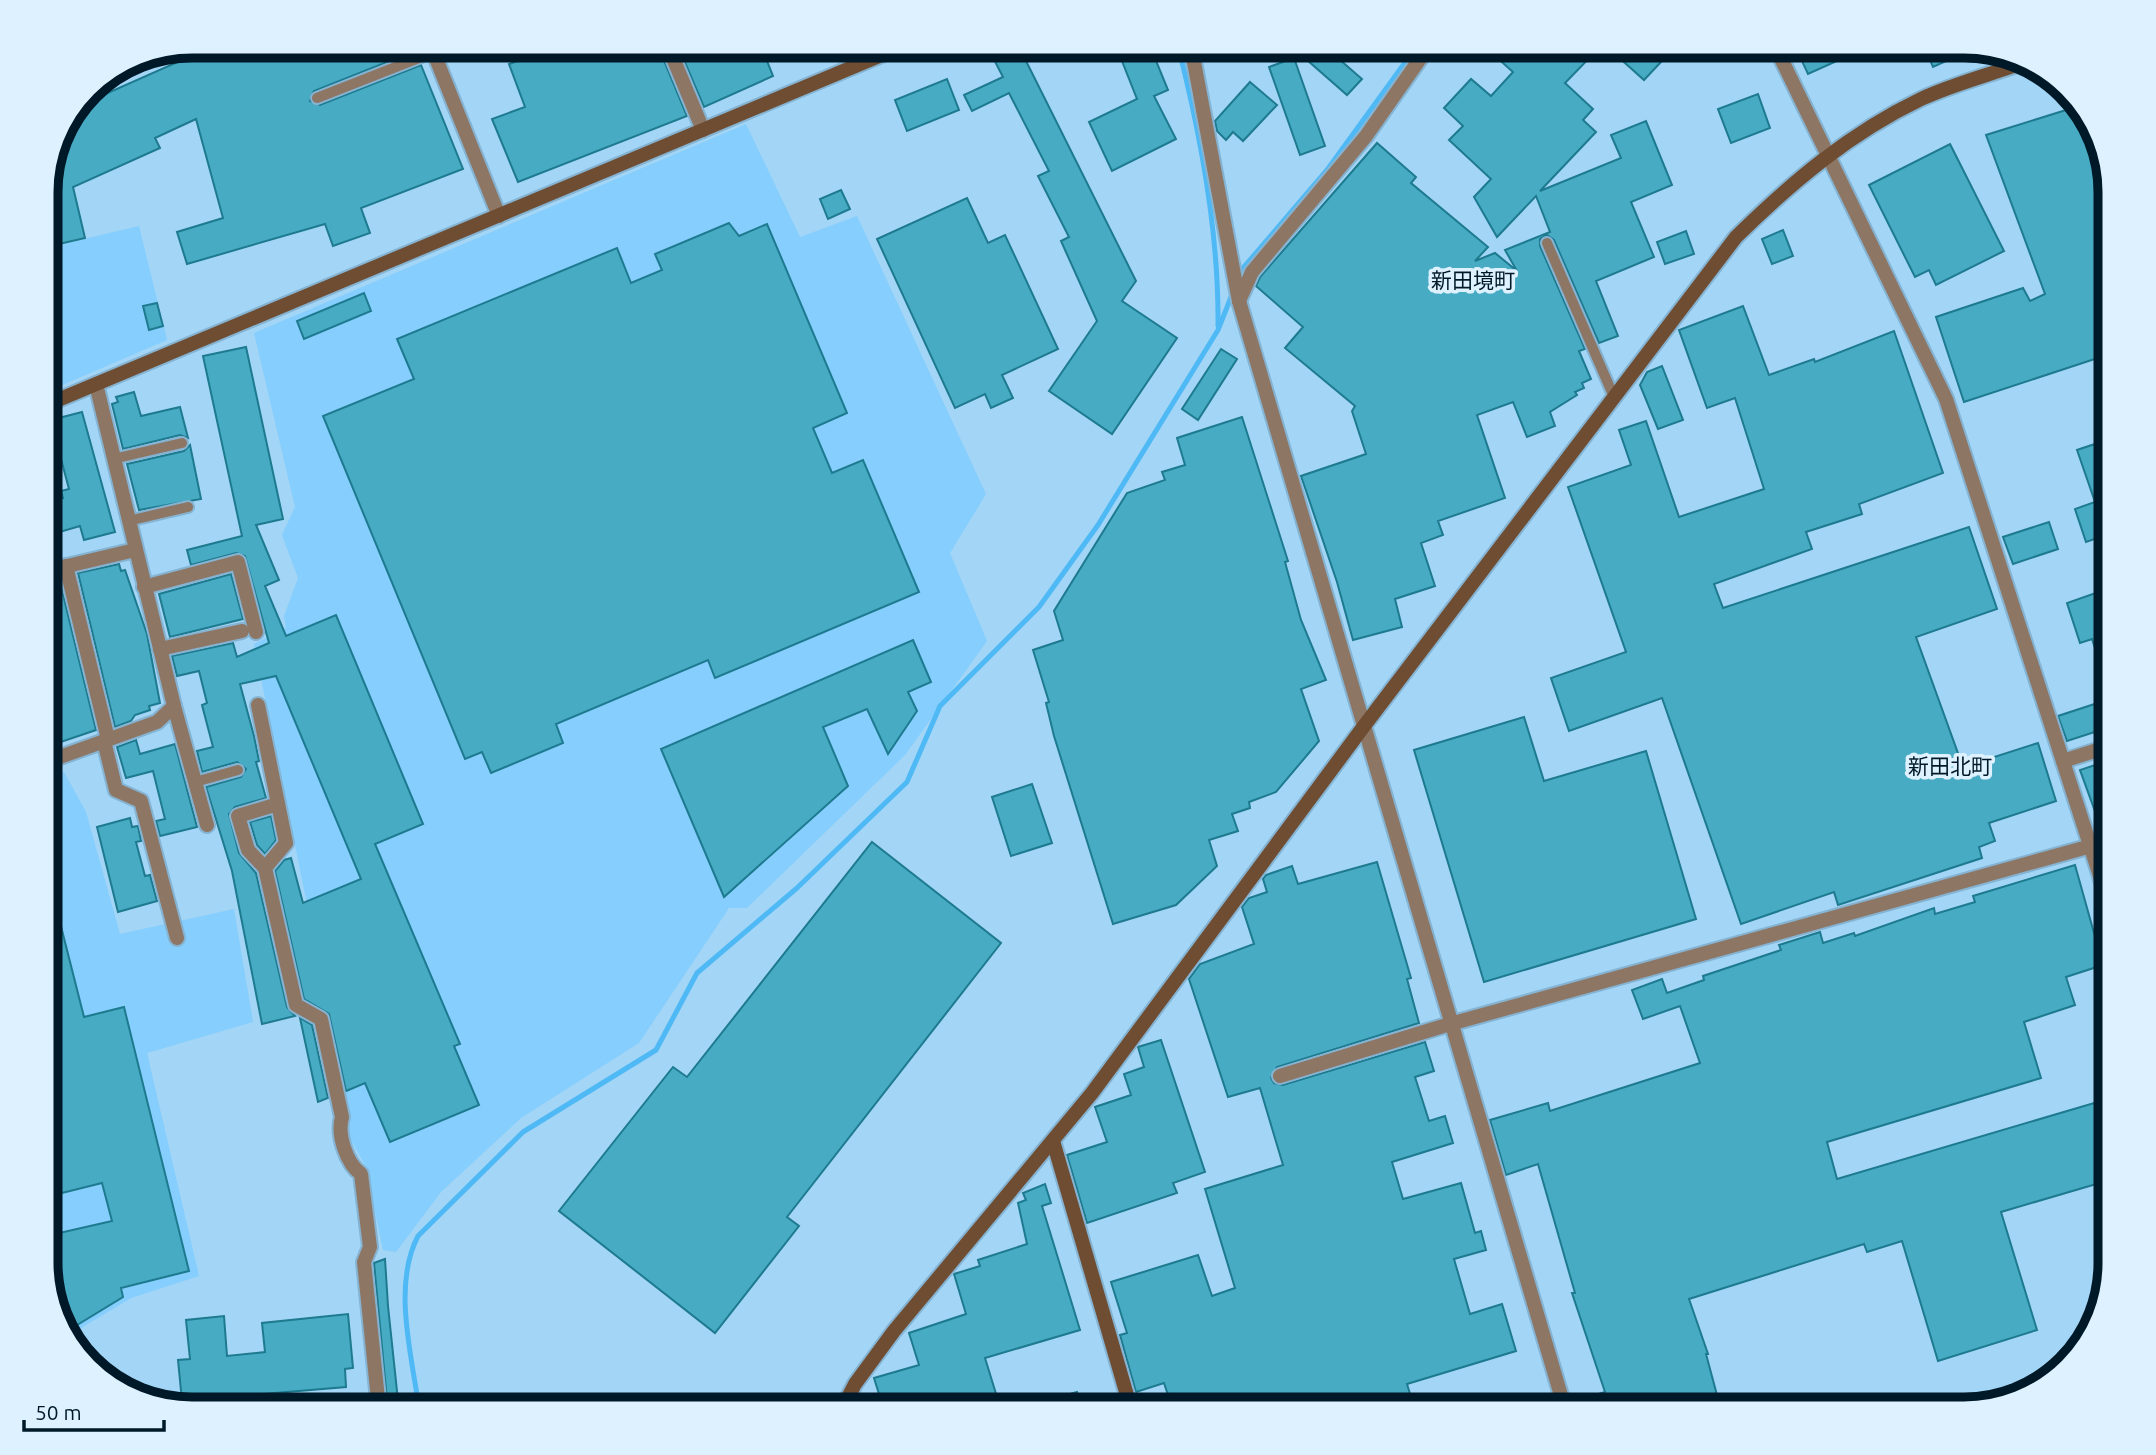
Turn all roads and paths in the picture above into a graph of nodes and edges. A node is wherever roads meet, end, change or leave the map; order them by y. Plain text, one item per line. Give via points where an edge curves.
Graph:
1 (411, 58) edge
2 (437, 58) edge
3 (673, 58) edge
4 (875, 58) edge
5 (1193, 58) edge
6 (1421, 58) edge
7 (1781, 58) edge
8 (2011, 67) edge
9 (317, 97) dead end
10 (704, 130) junction
11 (1829, 156) junction
12 (499, 216) junction
13 (1547, 243) dead end
14 (1239, 301) junction
15 (96, 384) junction
16 (1614, 397) junction
17 (58, 400) edge
18 (182, 443) dead end
19 (113, 459) junction
20 (188, 507) dead end
21 (128, 521) junction
22 (135, 550) junction
23 (66, 566) junction
24 (58, 568) edge
25 (144, 587) junction
26 (160, 649) junction
27 (258, 705) dead end
28 (174, 706) junction
29 (1364, 726) junction
30 (106, 740) junction
31 (2098, 750) edge
32 (58, 755) edge
33 (2063, 761) junction
34 (238, 770) dead end
35 (195, 782) junction
36 (278, 804) junction
37 (207, 825) dead end
38 (2091, 846) junction
39 (2098, 868) edge
40 (264, 869) junction
41 (177, 938) dead end
42 (1450, 1024) junction
43 (1280, 1076) dead end
44 (1053, 1141) junction
45 (378, 1397) edge
46 (848, 1397) edge
47 (1128, 1397) edge
48 (1561, 1397) edge

1 - 9 lane
2 - 12 street
3 - 10 street
4 - 10 street
5 - 14 street
6 - 14 street via 1366,136 1252,272
7 - 11 street
8 - 11 street via 1922,99
10 - 12 street
11 - 16 street via 1789,184 1736,237
11 - 33 street via 1946,399
12 - 15 street
13 - 16 lane
14 - 29 street
15 - 17 street
15 - 19 street
16 - 29 street
18 - 19 lane
19 - 21 street
20 - 21 lane
21 - 22 street
22 - 23 street
22 - 25 street
23 - 24 street
23 - 30 street
25 - 26 street
25 - 26 street via 239,562 249,632
26 - 28 street
27 - 36 street
28 - 30 street via 157,722
28 - 35 street
29 - 42 street
29 - 44 street
30 - 32 street
30 - 41 street via 116,790 141,801
31 - 33 street
33 - 38 street
34 - 35 lane
35 - 37 street
36 - 40 street via 286,843
36 - 40 street via 238,816 248,850
38 - 39 street
38 - 42 street
40 - 45 street via 296,1005 321,1019 342,1117 338,1129 353,1168 361,1174 369,1247 364,1262
42 - 43 street
42 - 48 street
44 - 46 street via 894,1331
44 - 47 street

